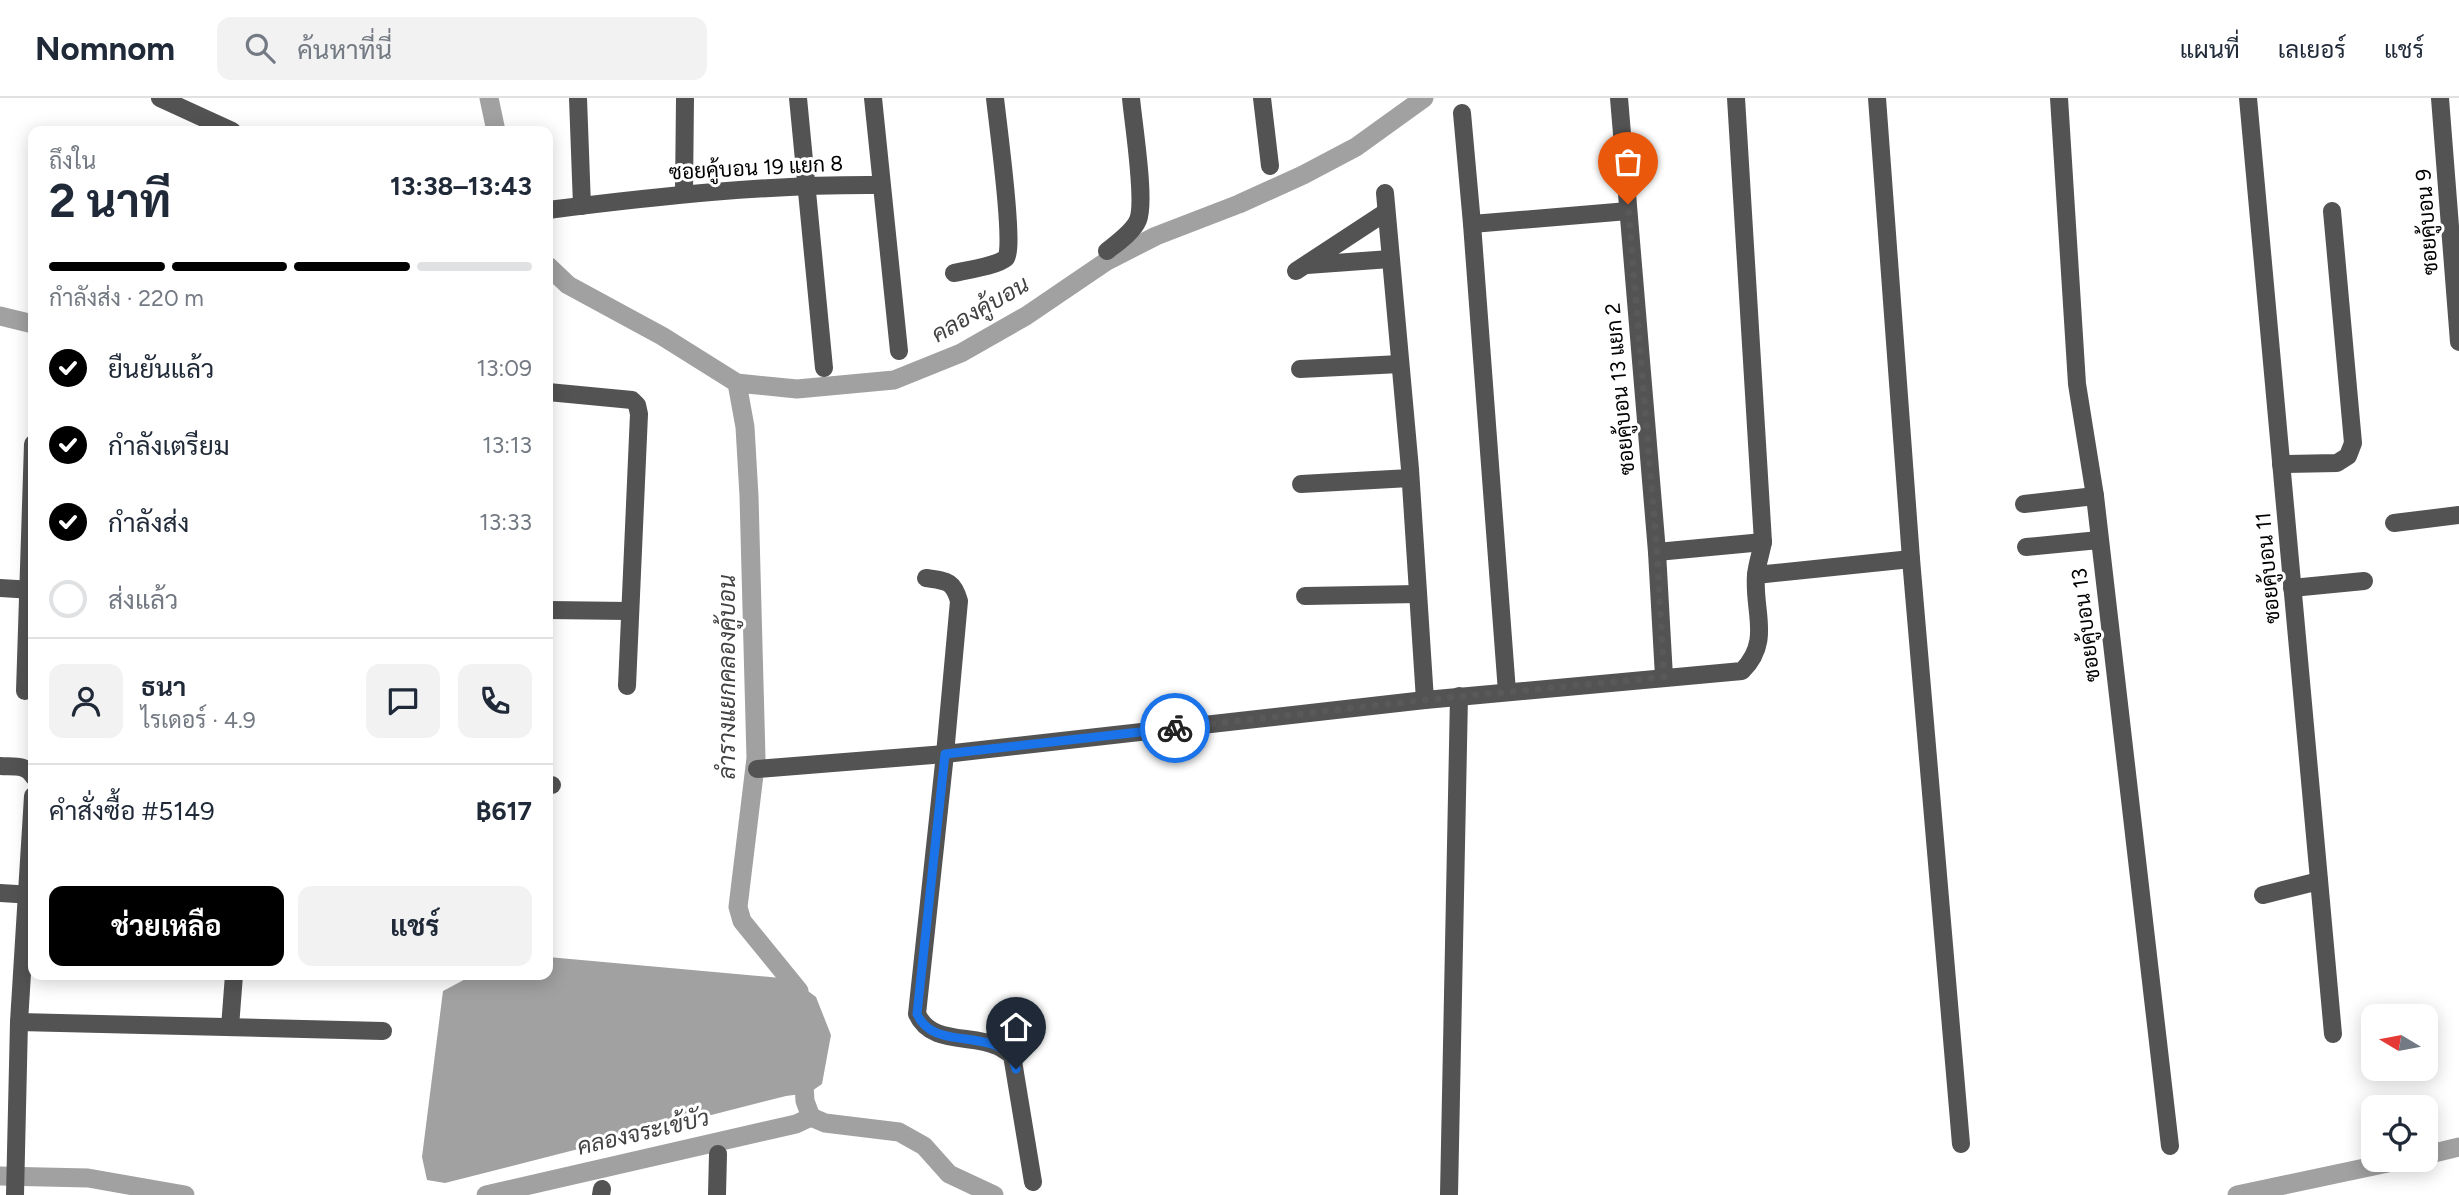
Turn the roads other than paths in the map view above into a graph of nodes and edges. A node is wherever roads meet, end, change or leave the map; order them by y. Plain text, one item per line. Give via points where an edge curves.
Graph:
1 (160, 98) edge
2 (578, 98) edge
3 (685, 98) edge
4 (798, 98) edge
5 (873, 98) edge
6 (995, 98) edge
7 (1131, 98) edge
8 (1262, 98) edge
9 (1619, 98) edge
10 (1736, 98) edge
11 (1877, 98) edge
12 (2059, 98) edge
13 (2248, 98) edge
14 (2440, 98) edge
15 (1462, 113) dead end
16 (221, 126) edge
17 (1269, 166) dead end
18 (808, 184) junction
19 (881, 185) junction
20 (1385, 192) dead end
21 (684, 193) junction
22 (582, 206) junction
23 (553, 209) edge
24 (1628, 211) junction
25 (2332, 211) dead end
26 (1387, 212) junction
27 (1472, 224) junction
28 (1107, 251) dead end
29 (1390, 259) junction
30 (954, 273) dead end
31 (2459, 342) edge
32 (899, 351) dead end
33 (1400, 364) junction
34 (824, 368) dead end
35 (1300, 369) dead end
36 (553, 392) edge
37 (2281, 464) junction
38 (1410, 478) junction
39 (1301, 484) dead end
40 (2095, 496) junction
41 (2024, 504) dead end
42 (2459, 515) edge
43 (2394, 523) dead end
44 (2099, 540) junction
45 (1763, 542) junction
46 (2026, 547) dead end
47 (1657, 552) junction
48 (1912, 559) junction
49 (1756, 575) junction
50 (926, 578) dead end
51 (2364, 581) dead end
52 (2292, 588) junction
53 (0, 589) edge
54 (28, 590) edge
55 (1418, 594) junction
56 (1305, 596) dead end
57 (553, 610) edge
58 (629, 611) junction
59 (28, 640) edge
60 (1664, 677) junction
61 (627, 686) dead end
62 (25, 691) dead end
63 (1507, 692) junction
64 (1459, 696) junction
65 (1424, 700) junction
66 (945, 754) junction
67 (0, 766) edge
68 (757, 769) dead end
69 (28, 770) edge
70 (2319, 881) junction
71 (0, 893) edge
72 (28, 895) edge
73 (2263, 895) dead end
74 (28, 908) edge
75 (234, 980) edge
76 (19, 1022) junction
77 (230, 1027) junction
78 (383, 1031) dead end
79 (2333, 1034) dead end
80 (9, 1099) edge
81 (1961, 1144) dead end
82 (2170, 1146) dead end
83 (718, 1154) dead end
84 (16, 1180) edge
85 (1033, 1182) dead end
86 (716, 1195) edge
87 (1449, 1195) edge

1 - 16 street
2 - 22 street
3 - 21 street
4 - 18 street
5 - 19 street
6 - 30 street via 1009,252 1004,260
7 - 28 street via 1141,199 1138,220
8 - 17 street
9 - 24 street, ซอยคู้บอน 13 แยก 2
10 - 45 street
11 - 48 street
12 - 40 street, ซอยคู้บอน 13 via 2077,384
13 - 37 street, ซอยคู้บอน 11
14 - 31 street, ซอยคู้บอน 9
15 - 27 street
18 - 19 street, ซอยคู้บอน 19 แยก 8
18 - 21 street, ซอยคู้บอน 19 แยก 8
18 - 34 street
19 - 32 street
20 - 26 street
21 - 22 street, ซอยคู้บอน 19 แยก 8
22 - 23 street, ซอยคู้บอน 19 แยก 8
24 - 27 street
24 - 47 street, ซอยคู้บอน 13 แยก 2
25 - 37 street via 2353,443 2348,456 2337,463
26 - 29 street
26 - 29 street via 1301,268
27 - 63 street
29 - 33 street
33 - 35 street
33 - 38 street
36 - 58 street via 632,400 637,405
37 - 52 street, ซอยคู้บอน 11
38 - 39 street
38 - 55 street
40 - 41 street
40 - 44 street, ซอยคู้บอน 13
42 - 43 street
44 - 46 street
44 - 82 street, ซอยคู้บอน 13
45 - 47 street
45 - 49 street
47 - 60 street, ซอยคู้บอน 13 แยก 2
48 - 49 street
48 - 81 street
49 - 60 street via 1760,643 1753,661 1742,671
50 - 66 street via 950,583 959,601
51 - 52 street
52 - 70 street, ซอยคู้บอน 11
53 - 54 street
55 - 56 street
55 - 65 street
57 - 58 street
58 - 61 street
59 - 62 street
60 - 63 street
63 - 64 street
64 - 65 street
64 - 87 street
65 - 66 street
66 - 68 street
66 - 85 street via 917,1014 923,1026 934,1033 997,1046 1012,1055
67 - 69 street
70 - 73 street
70 - 79 street, ซอยคู้บอน 11
71 - 72 street
74 - 76 street
75 - 77 street
76 - 77 street
76 - 80 street
77 - 78 street
80 - 84 street
83 - 86 street

